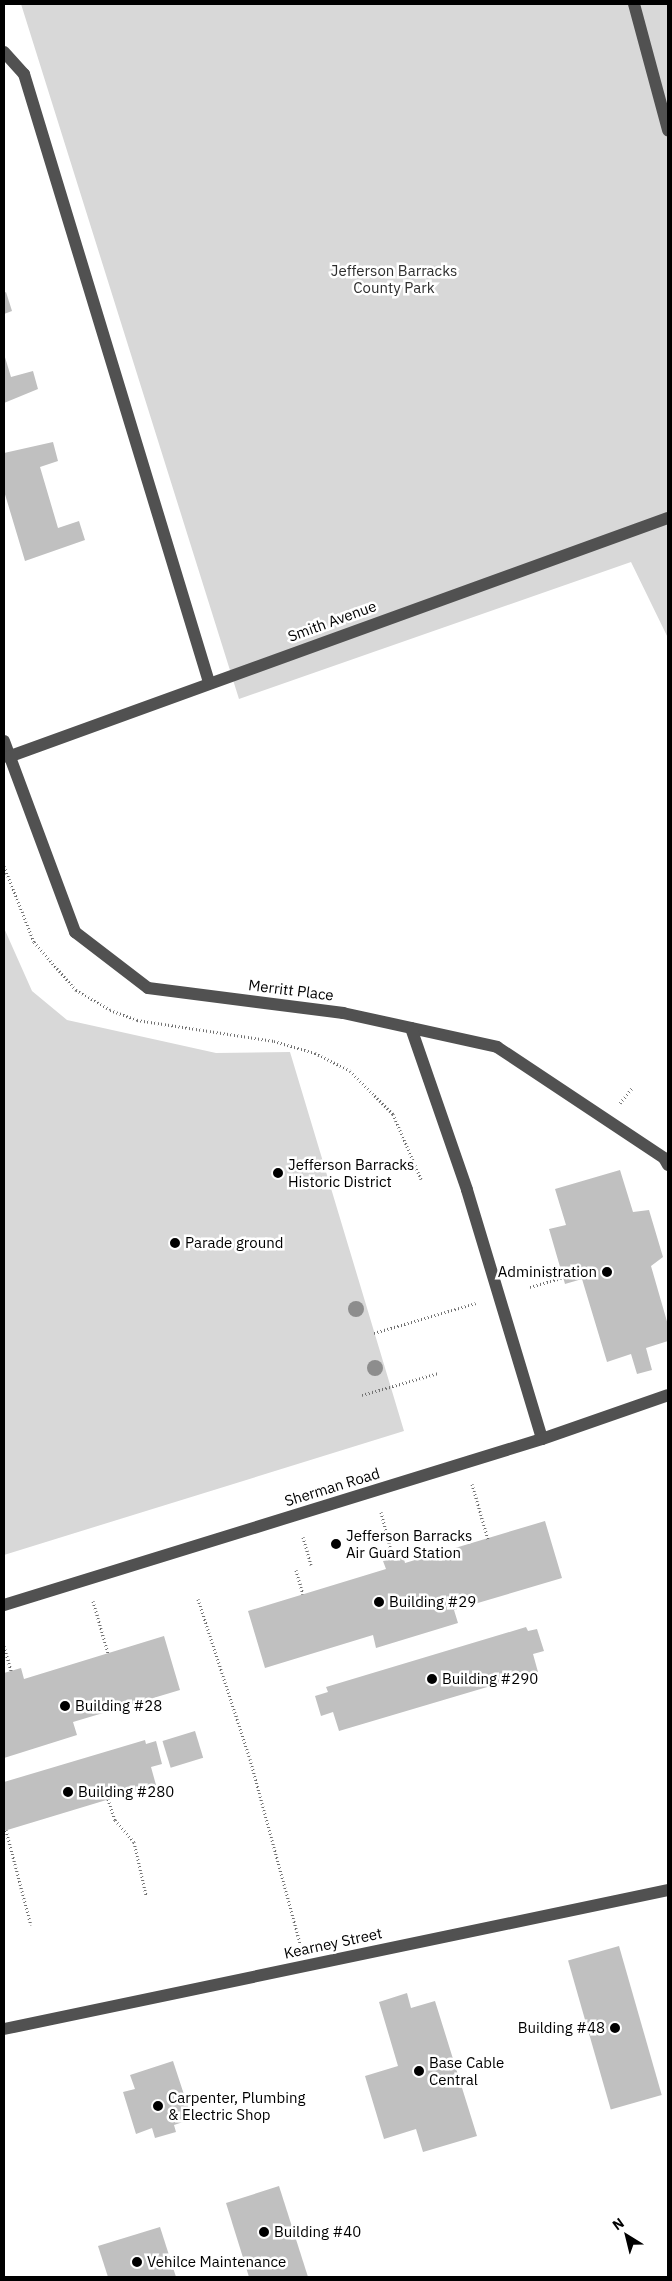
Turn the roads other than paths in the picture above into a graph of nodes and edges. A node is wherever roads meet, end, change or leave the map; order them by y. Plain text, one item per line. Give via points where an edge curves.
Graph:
1 (634, 4) edge
2 (4, 52) edge
3 (668, 130) edge
4 (668, 518) edge
5 (209, 682) junction
6 (4, 742) edge
7 (8, 757) junction
8 (411, 1028) junction
9 (668, 1165) edge
10 (668, 1395) edge
11 (542, 1439) junction
12 (4, 1606) edge
13 (668, 1890) edge
14 (4, 2029) edge

1 - 3 street
2 - 5 street via 24,74
4 - 5 street, Smith Avenue
5 - 7 street, Smith Avenue
6 - 7 street, Merritt Place
7 - 8 street, Merritt Place via 75,932 148,988 343,1013
8 - 9 street, Merritt Place via 497,1047 664,1158
8 - 11 street via 467,1190
10 - 11 street, Sherman Road
11 - 12 street, Sherman Road
13 - 14 street, Kearney Street

